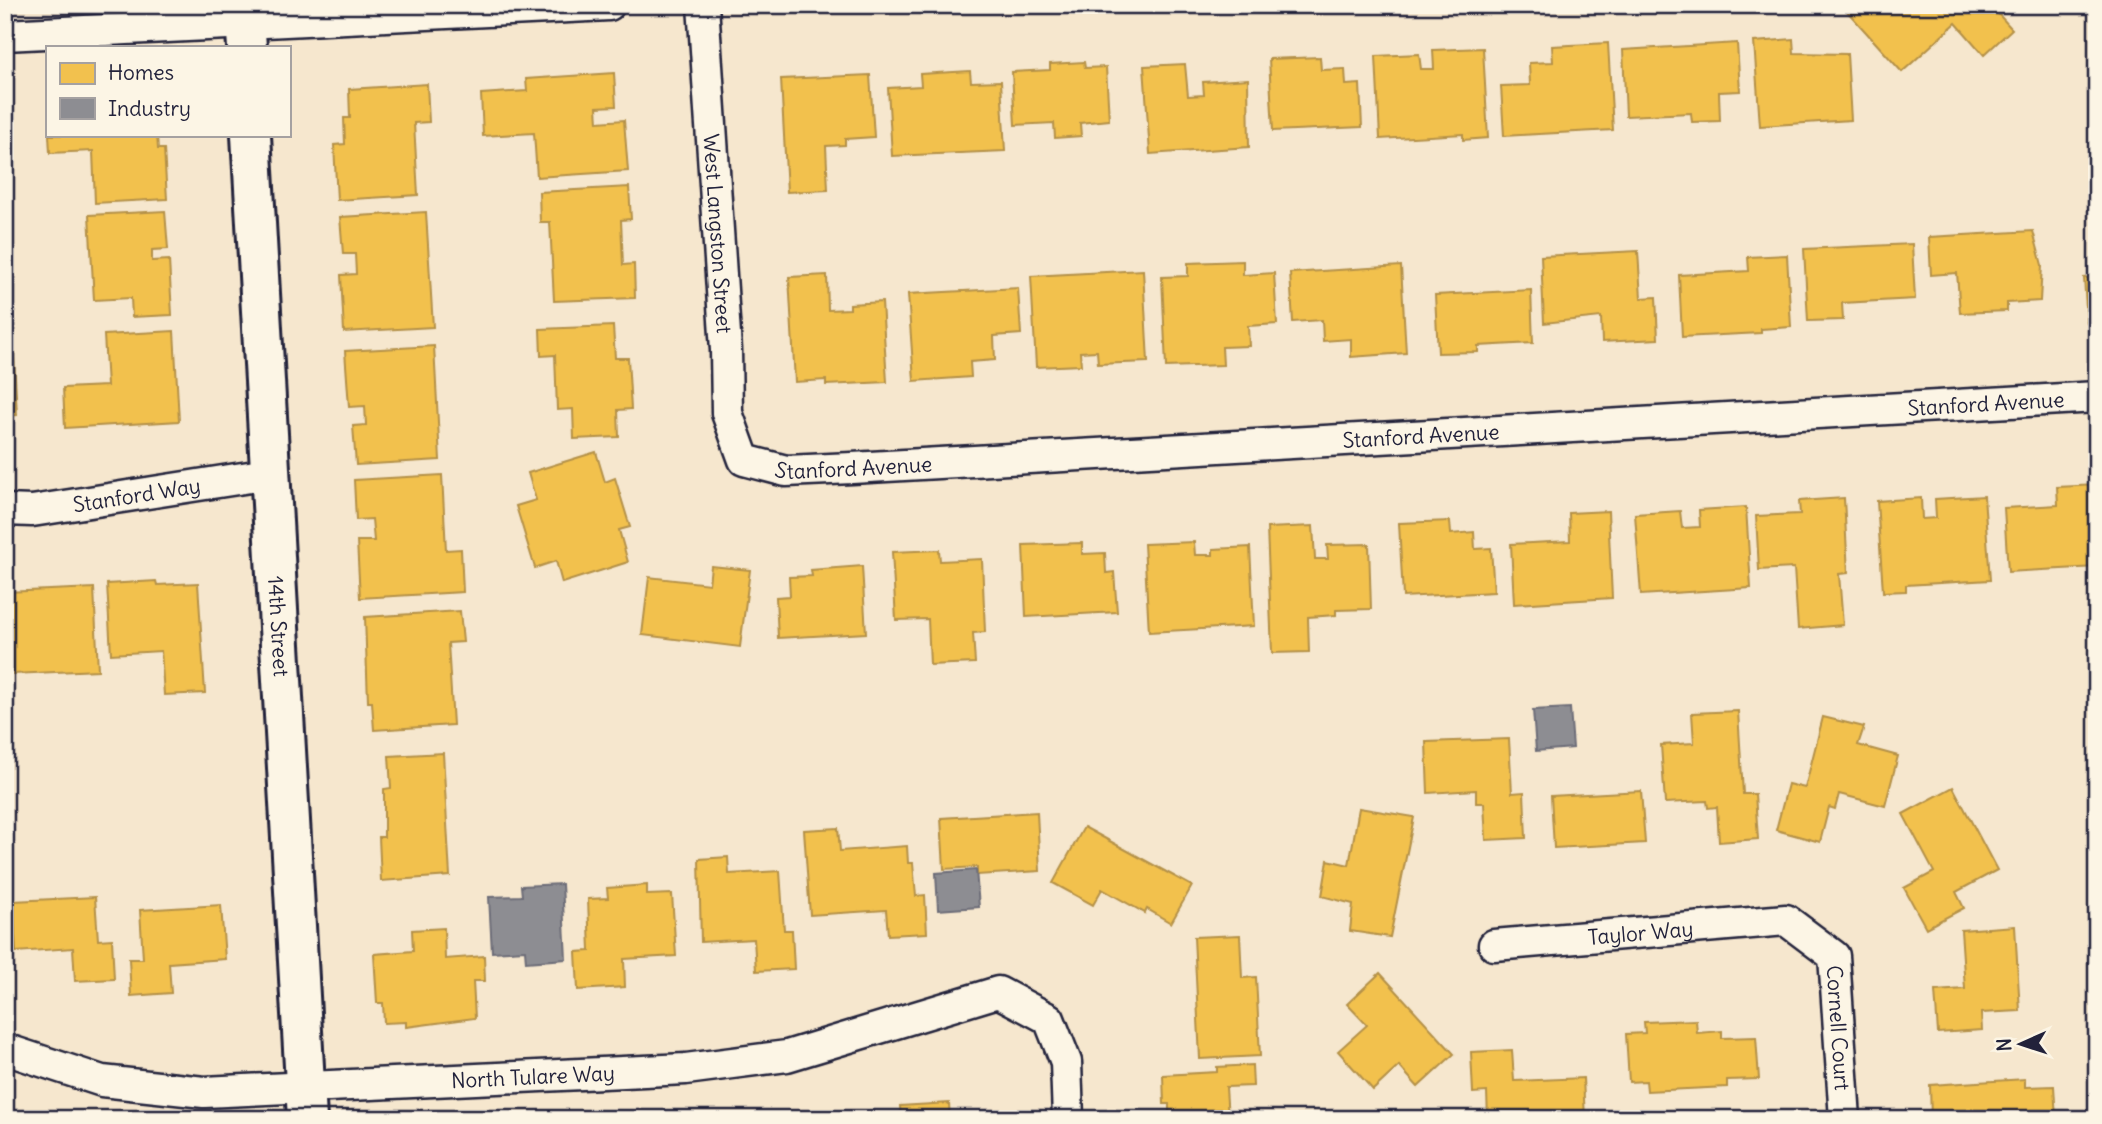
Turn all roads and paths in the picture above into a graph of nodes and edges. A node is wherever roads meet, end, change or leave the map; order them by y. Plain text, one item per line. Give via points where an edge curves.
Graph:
1 (609, 5) edge
2 (703, 5) edge
3 (246, 26) edge
4 (5, 35) edge
5 (251, 136) edge
6 (2097, 397) edge
7 (744, 460) joint
8 (269, 474) junction
9 (5, 510) edge
10 (1786, 920) joint
11 (1494, 945) dead end
12 (5, 1049) edge
13 (306, 1103) edge
14 (1068, 1119) edge
15 (1845, 1119) edge

1 - 3 street
2 - 7 street, West Langston Street via 727,413
3 - 4 street
5 - 8 street, 14th Street
6 - 7 street, Stanford Avenue via 852,468 786,471
8 - 9 street, Stanford Way via 32,511
8 - 13 street, 14th Street
10 - 11 street, Taylor Way
10 - 15 street, Cornell Court via 1834,956
12 - 13 street, North Tulare Way via 102,1081
13 - 14 street, North Tulare Way via 787,1056 998,992 1049,1019 1066,1062

